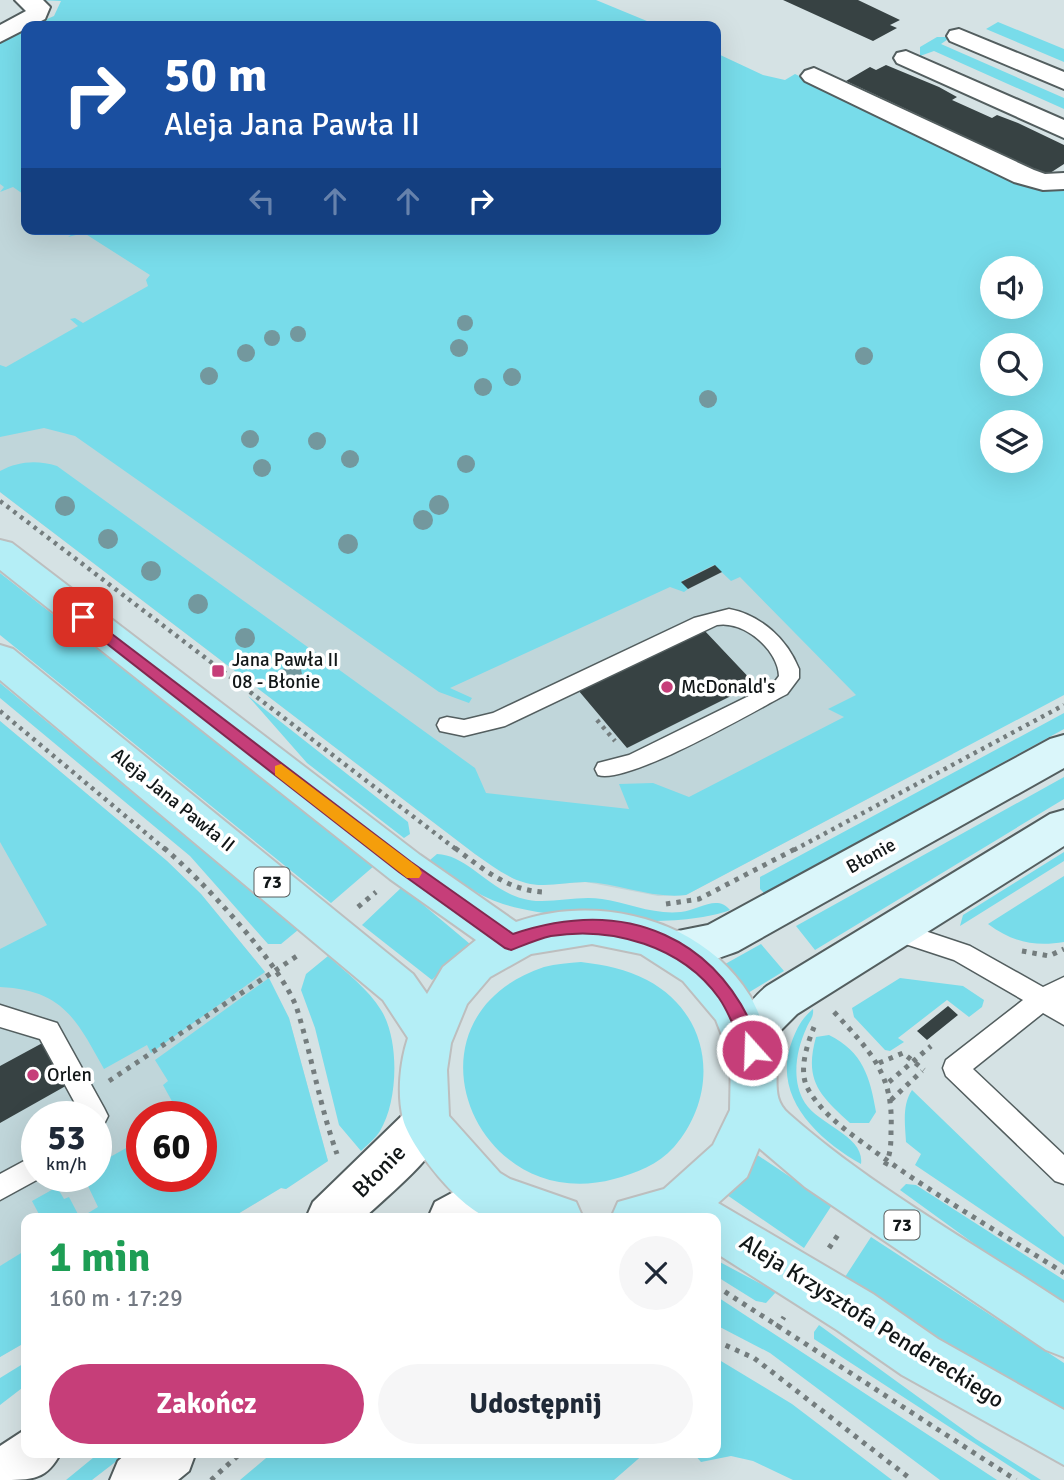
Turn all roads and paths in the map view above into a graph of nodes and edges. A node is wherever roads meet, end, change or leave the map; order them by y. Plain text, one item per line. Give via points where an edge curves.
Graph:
1 (27, 0) edge
2 (24, 21) edge
3 (21, 23) edge
4 (0, 34) edge
5 (959, 36) dead end
6 (906, 58) dead end
7 (814, 76) dead end
8 (1064, 81) edge
9 (1064, 130) edge
10 (1064, 181) edge
11 (0, 501) edge
12 (0, 552) edge
13 (0, 659) edge
14 (1064, 705) edge
15 (0, 711) edge
16 (447, 725) dead end
17 (1064, 750) edge
18 (606, 768) dead end
19 (1064, 826) edge
20 (383, 886) dead end
21 (554, 892) dead end
22 (653, 901) dead end
23 (356, 909) dead end
24 (894, 931) junction
25 (511, 942) junction
26 (1012, 946) dead end
27 (673, 948) junction
28 (1064, 949) edge
29 (306, 950) dead end
30 (275, 970) junction
31 (1064, 987) edge
32 (1043, 1000) junction
33 (1064, 1014) edge
34 (0, 1016) edge
35 (430, 1034) junction
36 (942, 1037) dead end
37 (752, 1050) junction
38 (879, 1062) junction
39 (913, 1062) junction
40 (931, 1064) dead end
41 (922, 1071) junction
42 (889, 1082) junction
43 (891, 1100) junction
44 (87, 1101) edge
45 (102, 1101) edge
46 (754, 1102) junction
47 (427, 1122) junction
48 (889, 1161) junction
49 (340, 1163) dead end
50 (1064, 1172) edge
51 (21, 1176) edge
52 (0, 1188) edge
53 (862, 1198) junction
54 (472, 1207) edge
55 (335, 1213) edge
56 (519, 1213) edge
57 (686, 1213) edge
58 (721, 1237) edge
59 (1064, 1273) edge
60 (807, 1282) junction
61 (721, 1289) edge
62 (777, 1328) junction
63 (1064, 1332) edge
64 (721, 1343) edge
65 (1064, 1439) edge
66 (27, 1458) edge
67 (163, 1458) edge
68 (235, 1458) edge
69 (0, 1479) edge
70 (137, 1480) edge
71 (211, 1480) edge
72 (912, 1480) edge
73 (1016, 1480) edge

1 - 2 street via 38,7 37,14
3 - 4 street
5 - 8 street
6 - 9 street
7 - 10 street via 1024,176 1043,182
11 - 21 path via 510,887
12 - 25 main road via 405,867
13 - 35 main road, Aleja Jana Pawła II / 73 via 398,986
14 - 22 path via 699,900
15 - 30 path via 195,874
16 - 18 lane via 464,728 498,720 724,616 749,624 787,661 789,678 780,689 634,762
17 - 27 main road, Błonie via 723,938 695,948
19 - 24 main road
20 - 23 path
24 - 32 lane via 942,943
24 - 37 main road via 766,1012 756,1027
25 - 27 main road via 550,929 592,926 634,932
25 - 35 main road via 480,961 454,986
26 - 28 path via 1049,956
27 - 37 main road via 701,967 724,991 742,1019
29 - 30 path
30 - 45 path via 154,1054
30 - 49 path via 296,1006
31 - 32 lane
32 - 33 lane
32 - 50 lane via 955,1068
34 - 44 lane via 48,1031
35 - 47 main road via 425,1052
36 - 39 path
37 - 46 main road
38 - 39 path via 904,1053
38 - 42 path
38 - 48 path via 835,1012 813,1027 804,1060 807,1088 822,1108
39 - 41 path
39 - 42 path
40 - 41 path
41 - 43 path
42 - 43 path
43 - 48 path
46 - 53 main road, 73 via 769,1127
46 - 57 main road via 741,1142
47 - 54 main road via 469,1175
47 - 55 street, Błonie
48 - 53 path
48 - 59 path
51 - 52 lane
53 - 60 path
53 - 63 main road, 73
54 - 56 main road
58 - 60 main road, Aleja Krzysztofa Pendereckiego
60 - 62 path
60 - 65 main road, Aleja Krzysztofa Pendereckiego via 920,1357
61 - 62 path
62 - 73 path
64 - 72 path via 754,1359
66 - 69 street
67 - 70 street
68 - 71 path

